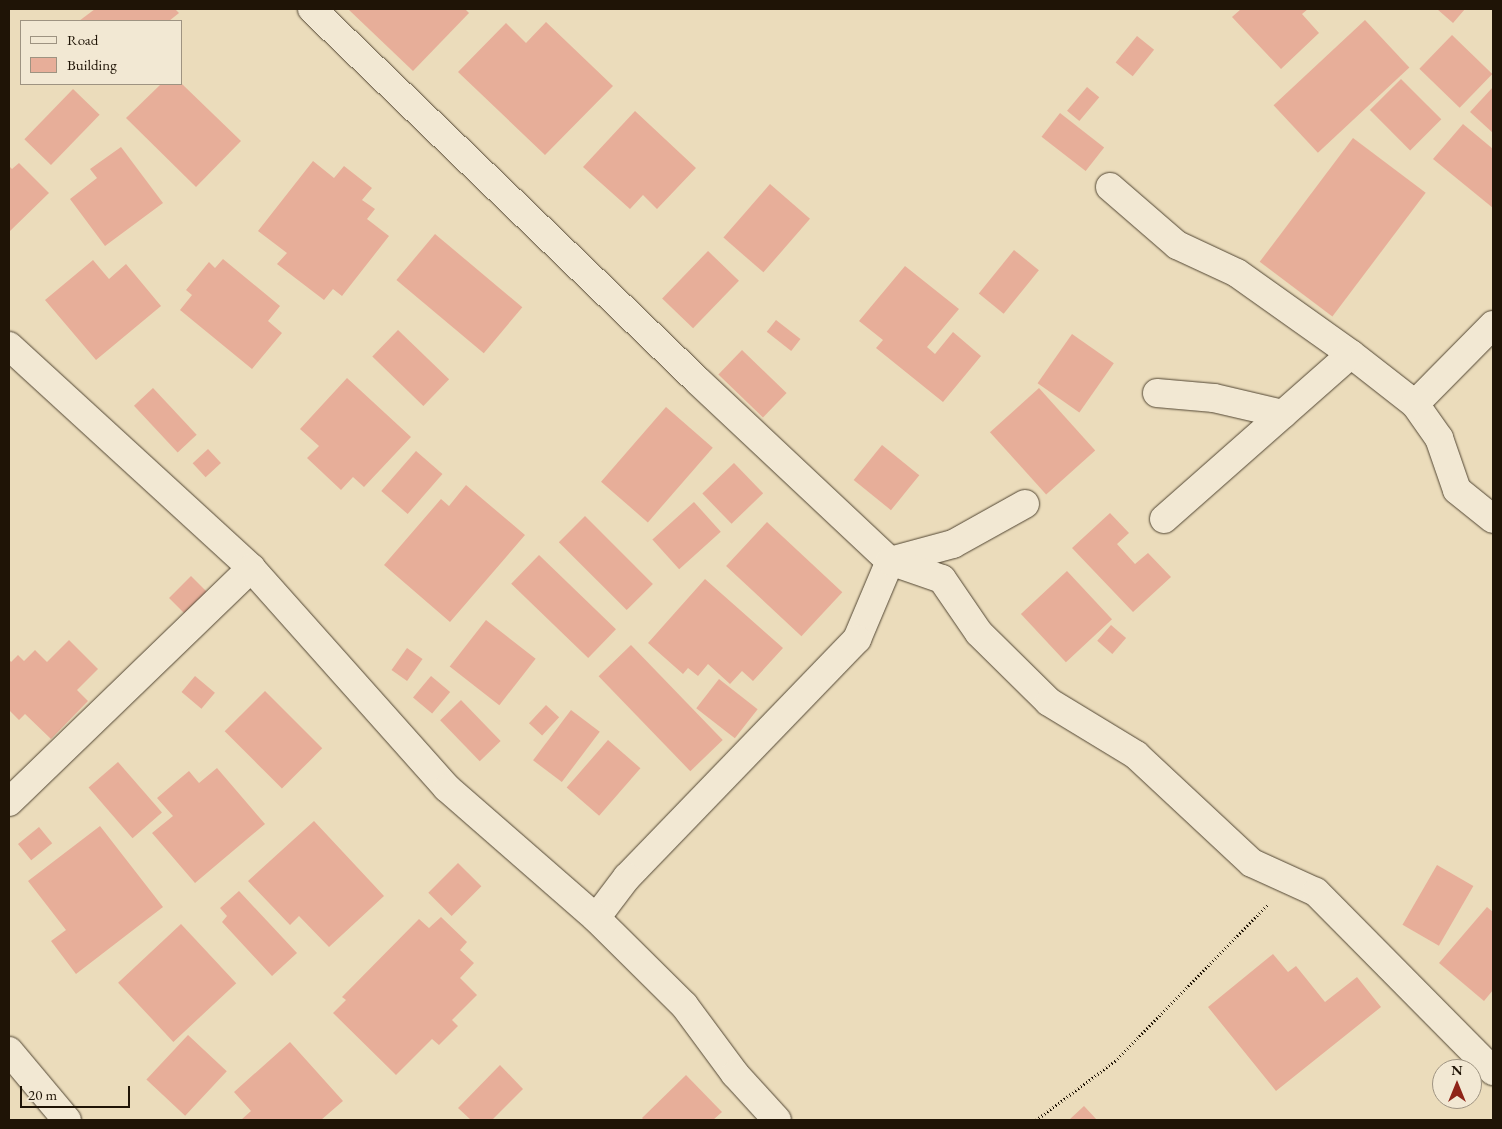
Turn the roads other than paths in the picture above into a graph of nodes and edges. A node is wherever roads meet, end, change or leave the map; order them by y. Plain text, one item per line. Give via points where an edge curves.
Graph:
1 (312, 9) edge
2 (1110, 187) dead end
3 (1493, 325) edge
4 (9, 346) edge
5 (1352, 354) junction
6 (1157, 393) dead end
7 (1415, 404) junction
8 (1284, 414) junction
9 (1025, 504) dead end
10 (1164, 519) dead end
11 (1493, 520) edge
12 (890, 561) junction
13 (251, 568) junction
14 (9, 802) edge
15 (596, 918) junction
16 (9, 1051) edge
17 (1493, 1071) edge
18 (67, 1120) edge
19 (777, 1120) edge

1 - 12 street
2 - 5 street via 1177,245 1237,273
3 - 7 street
4 - 13 street
5 - 7 street
5 - 8 street
6 - 8 street via 1214,398
7 - 11 street via 1439,438 1457,490
8 - 10 street
9 - 12 street via 953,544
12 - 15 street via 857,639 627,877
12 - 17 street via 942,579 979,633 1049,702 1136,755 1252,863 1316,892
13 - 14 street
13 - 15 street via 447,788
15 - 19 street via 684,1004 735,1074
16 - 18 street

